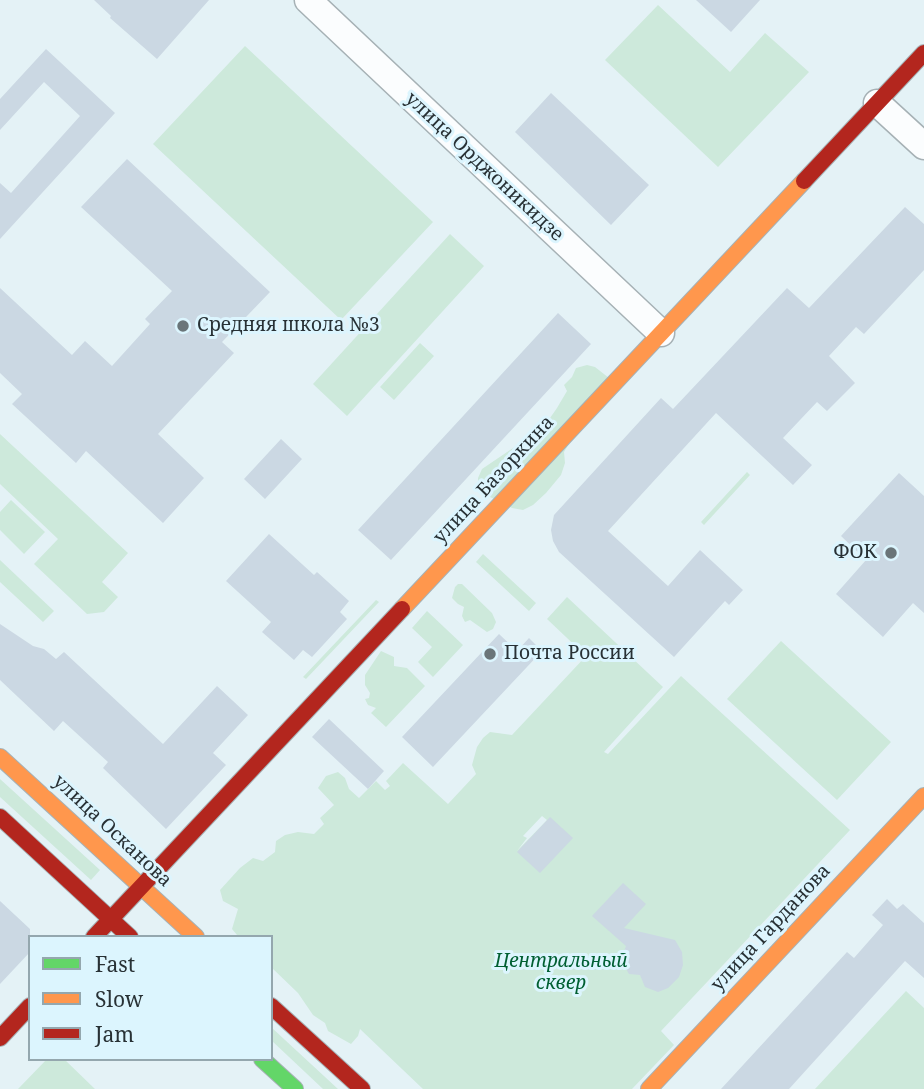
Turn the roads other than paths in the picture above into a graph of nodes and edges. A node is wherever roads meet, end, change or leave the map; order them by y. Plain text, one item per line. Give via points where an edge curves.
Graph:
1 (308, 0) edge
2 (924, 53) edge
3 (877, 103) junction
4 (924, 146) edge
5 (661, 333) junction
6 (0, 757) edge
7 (924, 796) edge
8 (0, 817) edge
9 (141, 886) junction
10 (111, 919) junction
11 (96, 935) edge
12 (128, 935) edge
13 (194, 935) edge
14 (28, 1008) edge
15 (273, 1008) edge
16 (0, 1038) edge
17 (264, 1061) edge
18 (295, 1089) edge
19 (362, 1089) edge
20 (649, 1089) edge

1 - 5 street, улица Орджоникидзе
2 - 3 street, улица Базоркина
3 - 4 street
3 - 5 street, улица Базоркина
5 - 9 street, улица Базоркина
6 - 9 street, улица Осканова
7 - 20 street, улица Гарданова
8 - 10 street
9 - 10 street, улица Базоркина
9 - 13 street, улица Осканова
10 - 11 street, улица Базоркина
10 - 12 street
14 - 16 street
15 - 19 street
17 - 18 street

